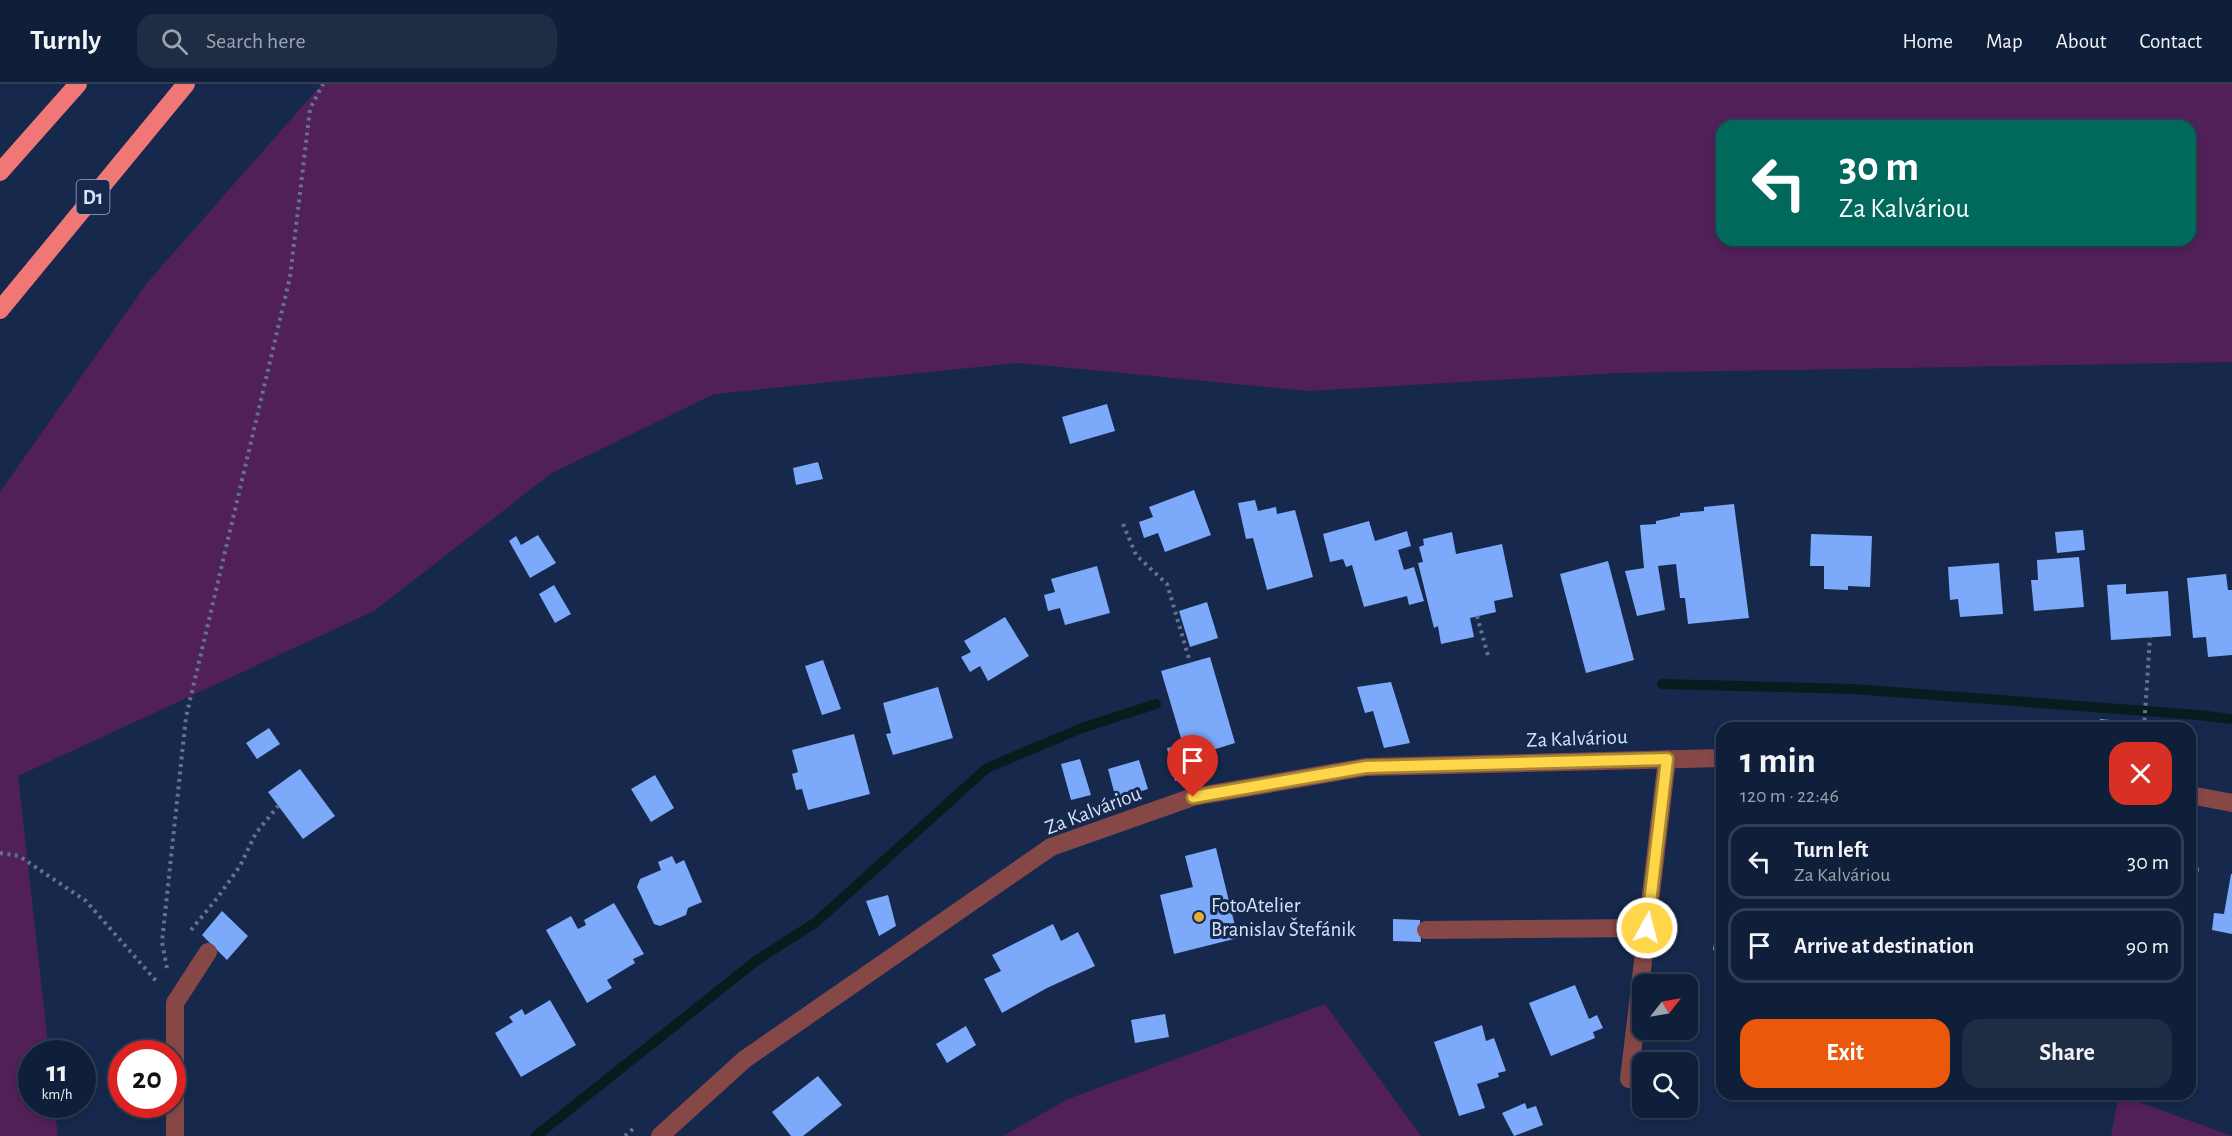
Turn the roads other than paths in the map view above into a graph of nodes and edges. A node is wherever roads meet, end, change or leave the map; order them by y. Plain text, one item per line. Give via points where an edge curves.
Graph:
1 (78, 84) edge
2 (186, 84) edge
3 (0, 172) edge
4 (0, 310) edge
5 (1716, 758) edge
6 (1667, 759) junction
7 (2196, 796) edge
8 (2232, 804) edge
9 (1647, 928) junction
10 (1426, 930) dead end
11 (208, 952) road end
12 (1629, 1079) dead end
13 (175, 1136) edge
14 (660, 1136) edge

1 - 3 highway
2 - 4 highway, D1
5 - 6 street, Za Kalváriou
6 - 9 street
6 - 14 street, Za Kalváriou via 1366,767 1193,797 1051,847 745,1059
7 - 8 street
9 - 10 street
9 - 12 street
11 - 13 street via 175,1003

